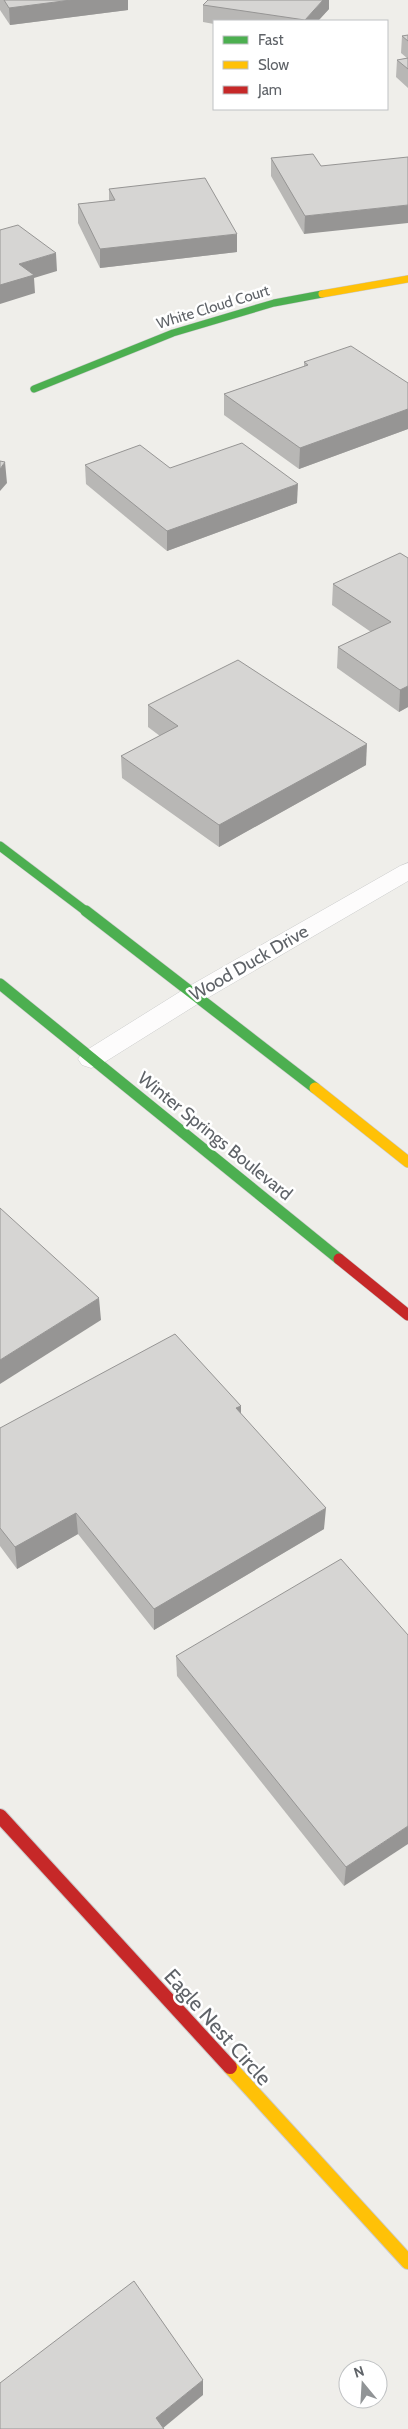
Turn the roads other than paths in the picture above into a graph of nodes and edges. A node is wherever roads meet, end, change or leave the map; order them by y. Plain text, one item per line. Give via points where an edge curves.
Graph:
1 (408, 279) edge
2 (34, 389) dead end
3 (0, 846) edge
4 (408, 871) edge
5 (0, 984) edge
6 (195, 994) junction
7 (91, 1059) junction
8 (408, 1162) edge
9 (408, 1315) edge
10 (0, 1816) edge
11 (408, 2262) edge

1 - 2 street, White Cloud Court via 274,303 191,327
3 - 6 street
4 - 6 street, Wood Duck Drive
5 - 7 street, Winter Springs Boulevard
6 - 7 street, Wood Duck Drive
6 - 8 street
7 - 9 street, Winter Springs Boulevard
10 - 11 street, Eagle Nest Circle

